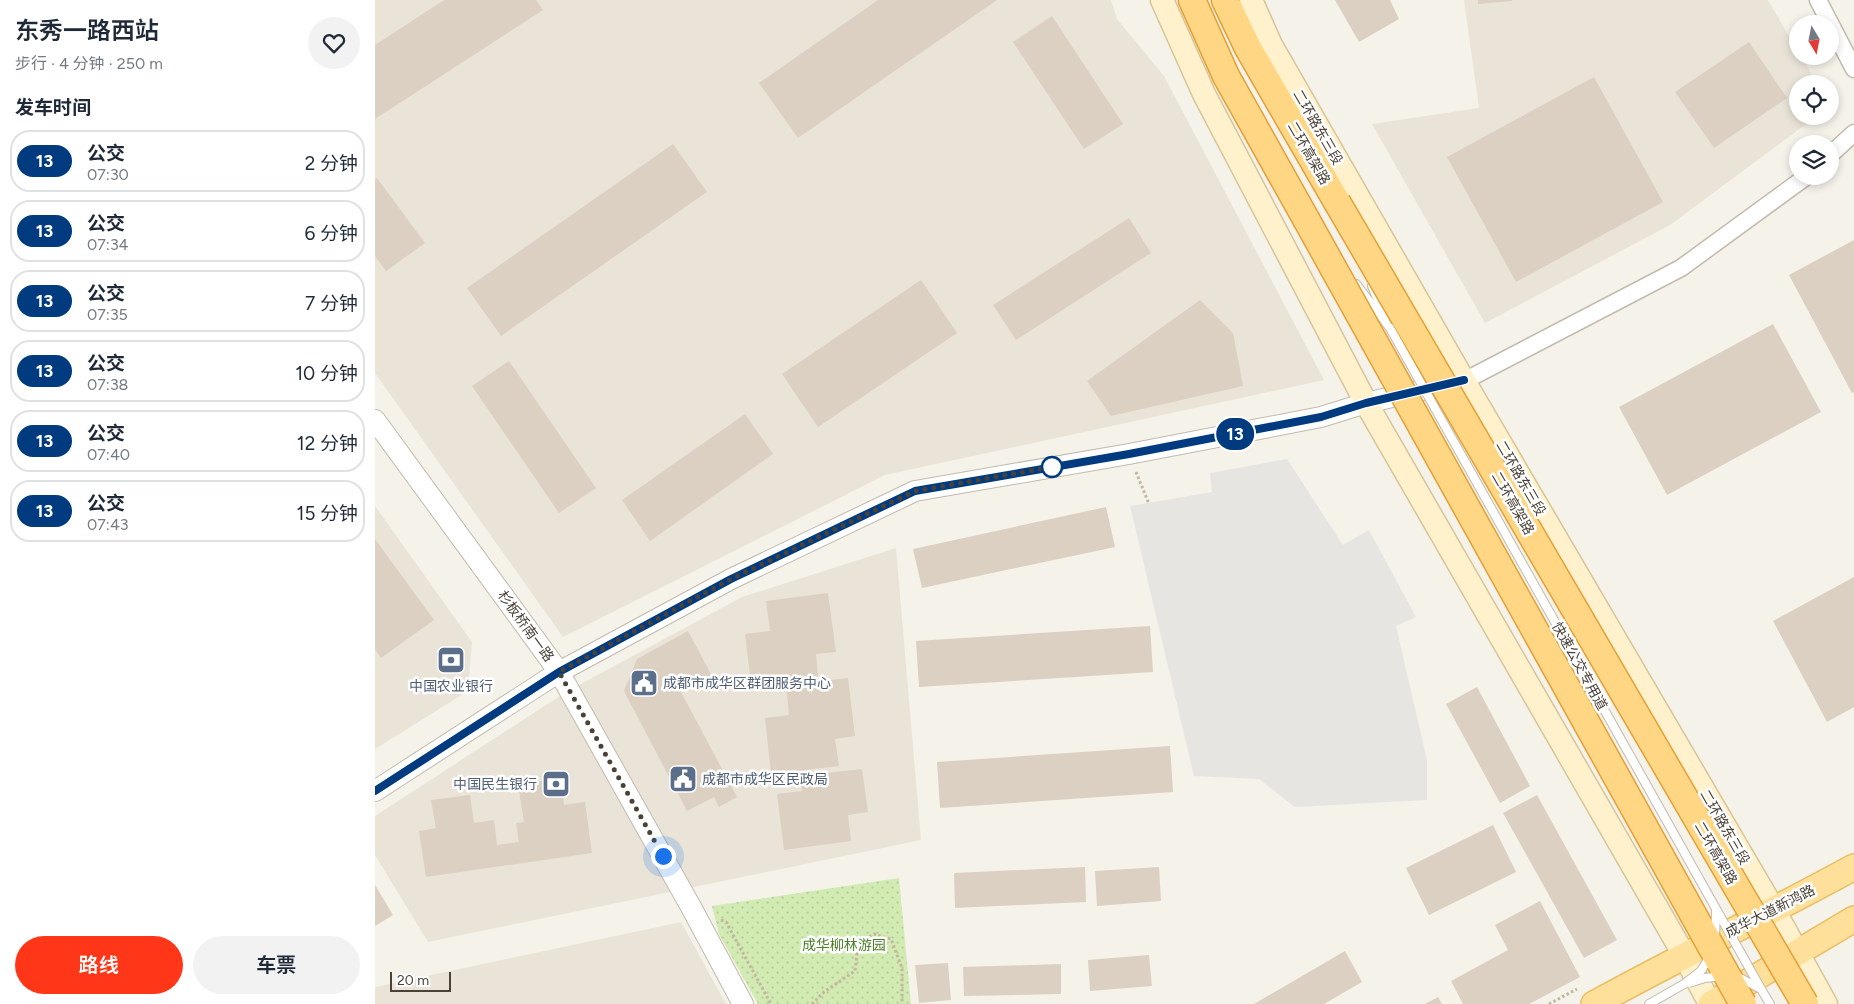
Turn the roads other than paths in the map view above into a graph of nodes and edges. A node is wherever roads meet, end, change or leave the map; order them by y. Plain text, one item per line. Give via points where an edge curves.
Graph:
1 (1162, 0) edge
2 (1192, 0) edge
3 (1225, 0) edge
4 (1251, 0) edge
5 (1818, 0) edge
6 (1854, 69) edge
7 (1854, 133) edge
8 (1839, 147) edge
9 (1795, 185) edge
10 (1337, 202) junction
11 (1305, 219) junction
12 (1363, 265) dead end
13 (1342, 266) dead end
14 (1348, 274) dead end
15 (1367, 274) dead end
16 (1390, 328) junction
17 (1464, 380) junction
18 (1366, 403) junction
19 (375, 420) edge
20 (559, 672) junction
21 (375, 791) edge
22 (1854, 867) edge
23 (1716, 907) junction
24 (1774, 910) junction
25 (1854, 920) edge
26 (1797, 952) junction
27 (1684, 955) junction
28 (1685, 984) junction
29 (1752, 996) edge
30 (743, 1004) edge
31 (1595, 1004) edge
32 (1649, 1004) edge
33 (1711, 1004) edge
34 (1770, 1004) edge
35 (1805, 1004) edge
36 (1827, 1004) edge

1 - 18 main road via 1205,94
2 - 11 highway via 1226,76
3 - 10 highway, 二环高架路 via 1247,48
4 - 17 main road, 二环路东三段 via 1271,45
5 - 6 street
7 - 8 street
9 - 17 street via 1681,268
10 - 12 lane, bridge
10 - 35 highway, 二环高架路, bridge
11 - 13 lane, bridge
11 - 29 highway, bridge
14 - 16 lane
15 - 16 lane
16 - 23 lane, 快速公交专用道, bridge
17 - 18 street
17 - 24 main road, 二环路东三段
18 - 20 street via 1321,417 915,491 731,579
18 - 27 main road
19 - 20 street, 杉板桥南一路
20 - 21 street
20 - 30 street, 杉板桥南一路
22 - 24 main road, 成华大道新鸿路
23 - 28 lane, bridge via 1715,944 1709,959 1701,971
23 - 29 lane, 快速公交专用道, bridge
24 - 26 main road, 二环路东三段
24 - 27 main road, 成华大道新鸿路
25 - 26 main road
26 - 33 main road
26 - 36 main road, 二环路东三段
27 - 31 main road, 成华大道新鸿路
27 - 33 main road
28 - 29 lane, bridge via 1723,976 1740,978
28 - 32 lane
29 - 34 lane, 快速公交专用道

